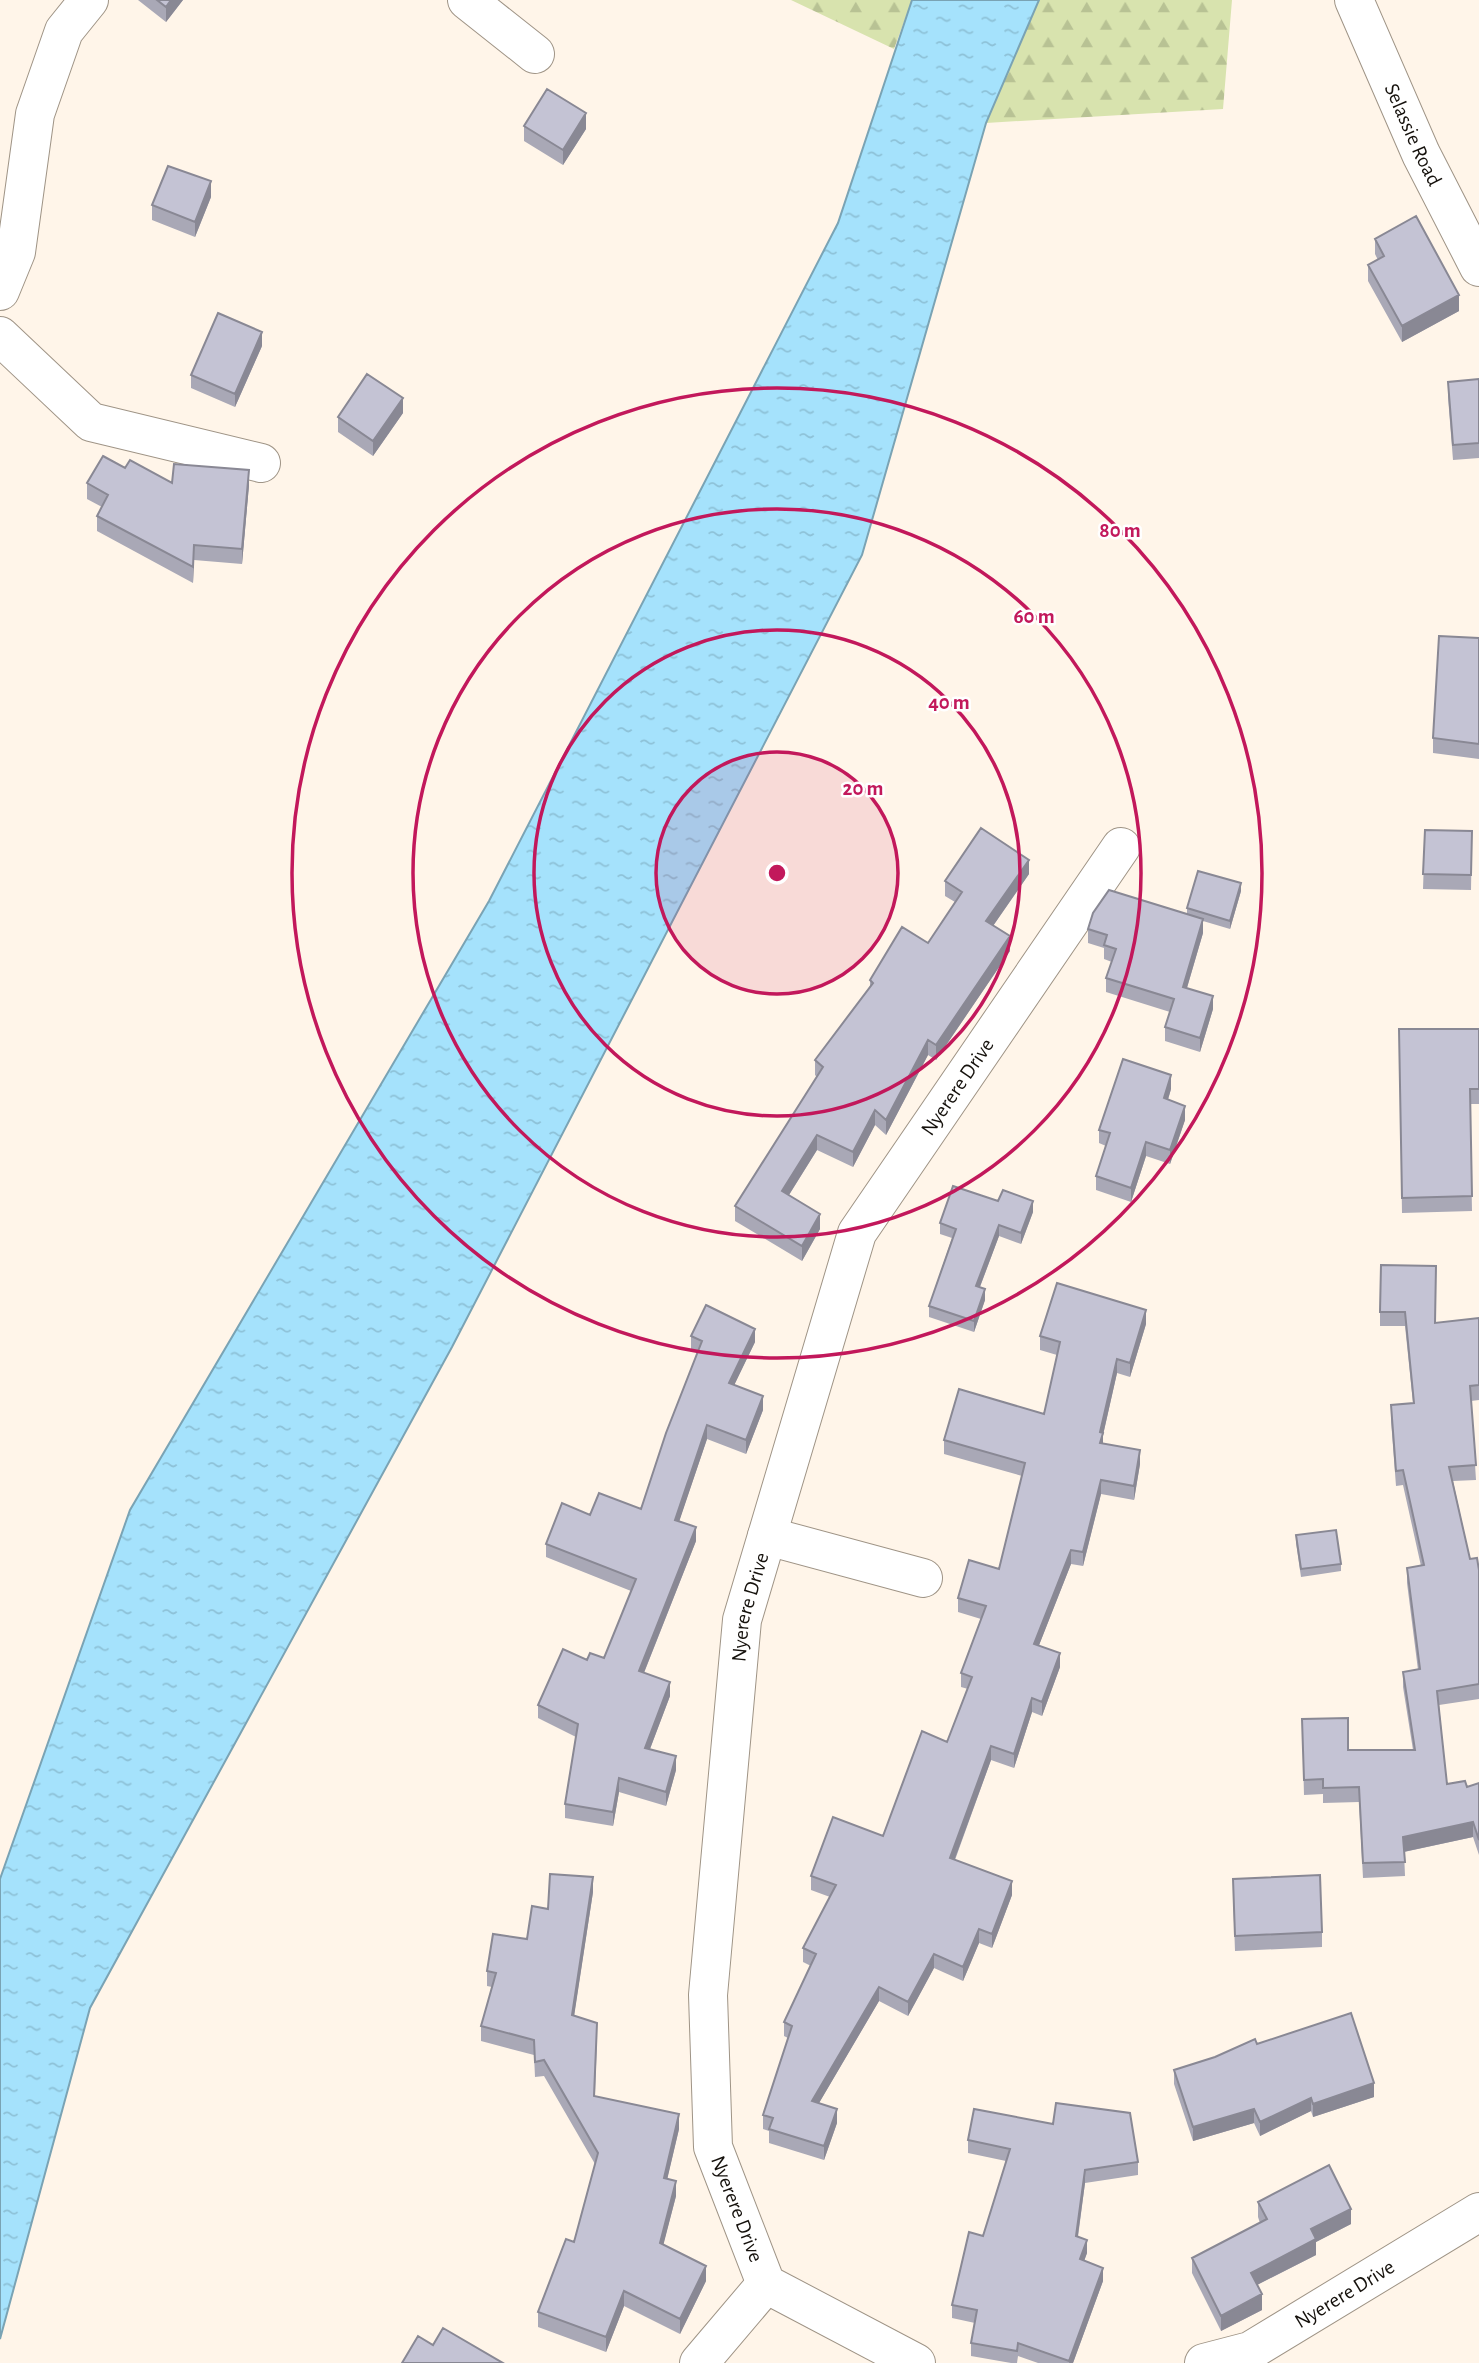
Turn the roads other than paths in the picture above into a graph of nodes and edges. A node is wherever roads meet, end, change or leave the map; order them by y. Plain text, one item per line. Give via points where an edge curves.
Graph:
1 (89, 0) edge
2 (467, 0) edge
3 (1354, 0) edge
4 (535, 54) dead end
5 (1479, 267) edge
6 (0, 291) edge
7 (0, 336) edge
8 (261, 463) dead end
9 (1121, 847) dead end
10 (767, 1536) junction
11 (923, 1578) dead end
12 (1479, 2211) edge
13 (766, 2284) junction
14 (699, 2363) edge
15 (916, 2363) edge
16 (1204, 2363) edge

1 - 6 street via 64,31 35,114 16,252
2 - 4 street
3 - 5 street, Selassie Road via 1421,154
7 - 8 street via 91,422
9 - 10 street, Nyerere Drive via 857,1233
10 - 11 street
10 - 13 street, Nyerere Drive via 742,1620 708,1995 713,2147
12 - 16 street, Nyerere Drive via 1250,2351
13 - 14 street
13 - 15 street, Nyerere Drive

